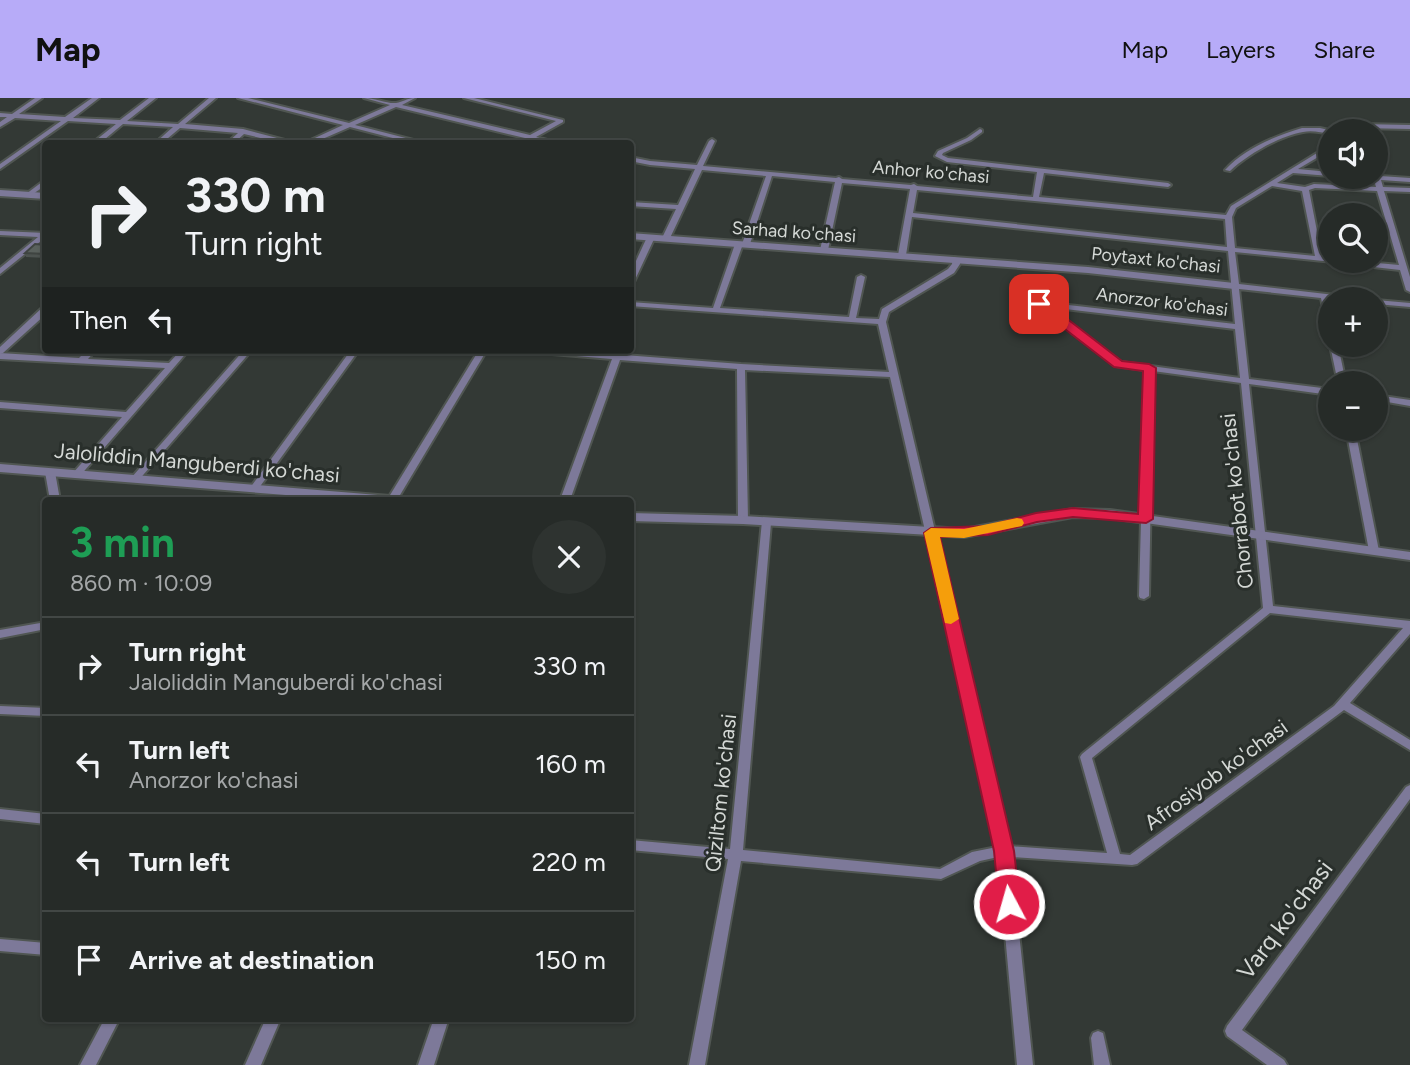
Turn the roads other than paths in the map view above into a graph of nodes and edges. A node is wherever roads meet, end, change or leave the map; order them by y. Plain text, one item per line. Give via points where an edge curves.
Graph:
1 (39, 98) edge
2 (96, 98) edge
3 (153, 98) edge
4 (214, 98) edge
5 (241, 98) edge
6 (366, 98) edge
7 (412, 98) edge
8 (467, 98) edge
9 (395, 105) junction
10 (0, 115) edge
11 (13, 116) junction
12 (66, 119) junction
13 (121, 122) junction
14 (0, 125) edge
15 (180, 125) junction
16 (348, 125) junction
17 (1388, 127) edge
18 (1410, 127) edge
19 (243, 131) junction
20 (980, 131) dead end
21 (1318, 131) edge
22 (399, 137) junction
23 (531, 137) junction
24 (98, 140) edge
25 (162, 140) edge
26 (233, 140) edge
27 (280, 140) edge
28 (314, 140) edge
29 (394, 140) edge
30 (411, 140) edge
31 (525, 140) edge
32 (543, 140) edge
33 (712, 141) dead end
34 (1318, 155) edge
35 (634, 159) edge
36 (0, 167) edge
37 (699, 167) junction
38 (1228, 170) dead end
39 (1041, 171) junction
40 (1293, 171) junction
41 (1318, 173) edge
42 (770, 174) junction
43 (1388, 178) edge
44 (839, 180) junction
45 (1410, 180) edge
46 (42, 184) edge
47 (1273, 184) junction
48 (1168, 185) dead end
49 (914, 186) junction
50 (1318, 186) edge
51 (1305, 189) junction
52 (1380, 189) joint
53 (1410, 190) edge
54 (0, 193) edge
55 (27, 195) junction
56 (42, 196) edge
57 (1036, 197) junction
58 (634, 204) edge
59 (680, 207) junction
60 (909, 215) junction
61 (1228, 217) junction
62 (0, 233) edge
63 (42, 235) edge
64 (634, 236) edge
65 (42, 237) edge
66 (651, 237) junction
67 (666, 238) junction
68 (742, 244) junction
69 (1231, 249) junction
70 (824, 250) junction
71 (1318, 250) edge
72 (902, 255) junction
73 (956, 259) junction
74 (1318, 259) edge
75 (1388, 266) edge
76 (1403, 268) junction
77 (0, 272) edge
78 (634, 273) edge
79 (861, 277) dead end
80 (1234, 286) junction
81 (1410, 290) edge
82 (1318, 295) edge
83 (1388, 303) edge
84 (634, 304) edge
85 (1410, 305) edge
86 (716, 309) junction
87 (42, 313) edge
88 (852, 320) junction
89 (882, 322) junction
90 (1238, 327) junction
91 (0, 354) edge
92 (88, 354) edge
93 (182, 354) edge
94 (244, 354) edge
95 (352, 354) edge
96 (481, 354) edge
97 (579, 354) edge
98 (617, 357) junction
99 (81, 361) junction
100 (171, 366) junction
101 (741, 367) junction
102 (1149, 368) junction
103 (894, 375) junction
104 (1244, 381) junction
105 (1318, 390) edge
106 (1388, 400) edge
107 (1410, 403) edge
108 (0, 405) edge
109 (128, 415) junction
110 (1352, 441) edge
111 (0, 468) edge
112 (50, 472) junction
113 (76, 475) junction
114 (134, 480) junction
115 (253, 490) junction
116 (54, 497) edge
117 (283, 497) edge
118 (393, 497) edge
119 (566, 497) edge
120 (634, 517) edge
121 (1146, 519) junction
122 (743, 520) junction
123 (766, 523) junction
124 (931, 533) junction
125 (1259, 535) junction
126 (1374, 551) junction
127 (1410, 556) edge
128 (1143, 596) dead end
129 (1268, 608) junction
130 (42, 626) edge
131 (1410, 626) edge
132 (0, 634) edge
133 (1343, 704) junction
134 (0, 710) edge
135 (42, 712) edge
136 (1410, 746) edge
137 (1410, 790) edge
138 (0, 814) edge
139 (42, 818) edge
140 (634, 845) edge
141 (1004, 851) junction
142 (736, 854) junction
143 (1115, 859) junction
144 (0, 945) edge
145 (42, 949) edge
146 (111, 1022) edge
147 (272, 1022) edge
148 (441, 1022) edge
149 (1098, 1038) dead end
150 (88, 1065) edge
151 (253, 1065) edge
152 (426, 1065) edge
153 (697, 1065) edge
154 (1025, 1065) edge
155 (1102, 1065) edge
156 (1279, 1065) edge

1 - 11 street
2 - 12 street
3 - 13 street
4 - 15 street
5 - 16 street
6 - 9 street
7 - 9 street
8 - 23 street via 561,121
9 - 16 street
9 - 23 street
10 - 11 street
11 - 12 street
11 - 14 street
12 - 13 street
12 - 36 street
13 - 15 street
13 - 24 street
15 - 19 street
15 - 25 street
16 - 22 street
16 - 28 street
17 - 18 street
19 - 26 street
19 - 27 street
20 - 39 street via 938,156
21 - 38 street via 1289,135 1237,160
22 - 29 street
22 - 30 street
23 - 31 street
23 - 32 street
33 - 37 street
34 - 40 street
35 - 37 street, Anhor ko'chasi
37 - 42 street, Anhor ko'chasi
37 - 59 street
39 - 48 street
39 - 57 street
40 - 41 street
40 - 47 street
42 - 44 street, Anhor ko'chasi
42 - 68 street
43 - 45 street
44 - 49 street, Anhor ko'chasi
44 - 70 street
46 - 55 street
47 - 51 street
47 - 61 street via 1233,207
49 - 57 street, Anhor ko'chasi
49 - 60 street
50 - 51 street
51 - 71 street
52 - 53 street
52 - 76 street
54 - 55 street
55 - 56 street
57 - 61 street, Anhor ko'chasi
58 - 59 street
59 - 67 street
60 - 69 street
60 - 72 street
61 - 69 street, Chorrabot ko'chasi
62 - 63 street
64 - 66 street, Sarhad ko'chasi
65 - 77 street
66 - 67 street, Sarhad ko'chasi
66 - 78 street
67 - 68 street, Sarhad ko'chasi
68 - 70 street, Sarhad ko'chasi
68 - 86 street
69 - 74 street
69 - 80 street, Chorrabot ko'chasi
70 - 72 street, Sarhad ko'chasi
72 - 73 street, Sarhad ko'chasi
73 - 80 street, Poytaxt ko'chasi
73 - 89 street via 951,271 885,311
75 - 76 street
76 - 81 street
79 - 88 street
80 - 82 street, Poytaxt ko'chasi
80 - 90 street, Chorrabot ko'chasi
83 - 85 street
84 - 86 street
86 - 88 street
87 - 91 street
88 - 89 street
89 - 103 street
90 - 102 street, Anorzor ko'chasi via 1039,304 1119,364
90 - 104 street, Chorrabot ko'chasi
91 - 99 street
92 - 99 street
93 - 100 street
94 - 114 street
95 - 115 street
96 - 118 street
97 - 98 street
98 - 101 street
98 - 119 street
99 - 100 street
100 - 109 street
101 - 103 street
101 - 122 street
102 - 104 street
102 - 121 street
103 - 124 street
104 - 105 street
104 - 125 street, Chorrabot ko'chasi
106 - 107 street
108 - 109 street
109 - 113 street
110 - 126 street
111 - 112 street, Jaloliddin Manguberdi ko'chasi
112 - 113 street, Jaloliddin Manguberdi ko'chasi
112 - 116 street
113 - 114 street, Jaloliddin Manguberdi ko'chasi
114 - 115 street, Jaloliddin Manguberdi ko'chasi
115 - 117 street, Jaloliddin Manguberdi ko'chasi
120 - 122 street
121 - 124 street via 1073,513 988,530
121 - 125 street
121 - 128 street
122 - 123 street
123 - 124 street
123 - 142 street, Qiziltom ko'chasi
124 - 141 street
125 - 126 street
125 - 129 street, Chorrabot ko'chasi
126 - 127 street
129 - 131 street
129 - 143 street, Chorrabot ko'chasi via 1086,757
130 - 132 street
131 - 133 street, Afrosiyob ko'chasi
133 - 136 street
133 - 143 street, Afrosiyob ko'chasi via 1132,860
134 - 135 street
137 - 156 street, Varq ko'chasi via 1232,1031
138 - 139 street
140 - 142 street, Afrosiyob ko'chasi
141 - 142 street, Afrosiyob ko'chasi via 977,856 941,874
141 - 143 street, Afrosiyob ko'chasi
141 - 154 street
142 - 153 street, Qiziltom ko'chasi
144 - 145 street
146 - 150 street
147 - 151 street
148 - 152 street
149 - 155 street

